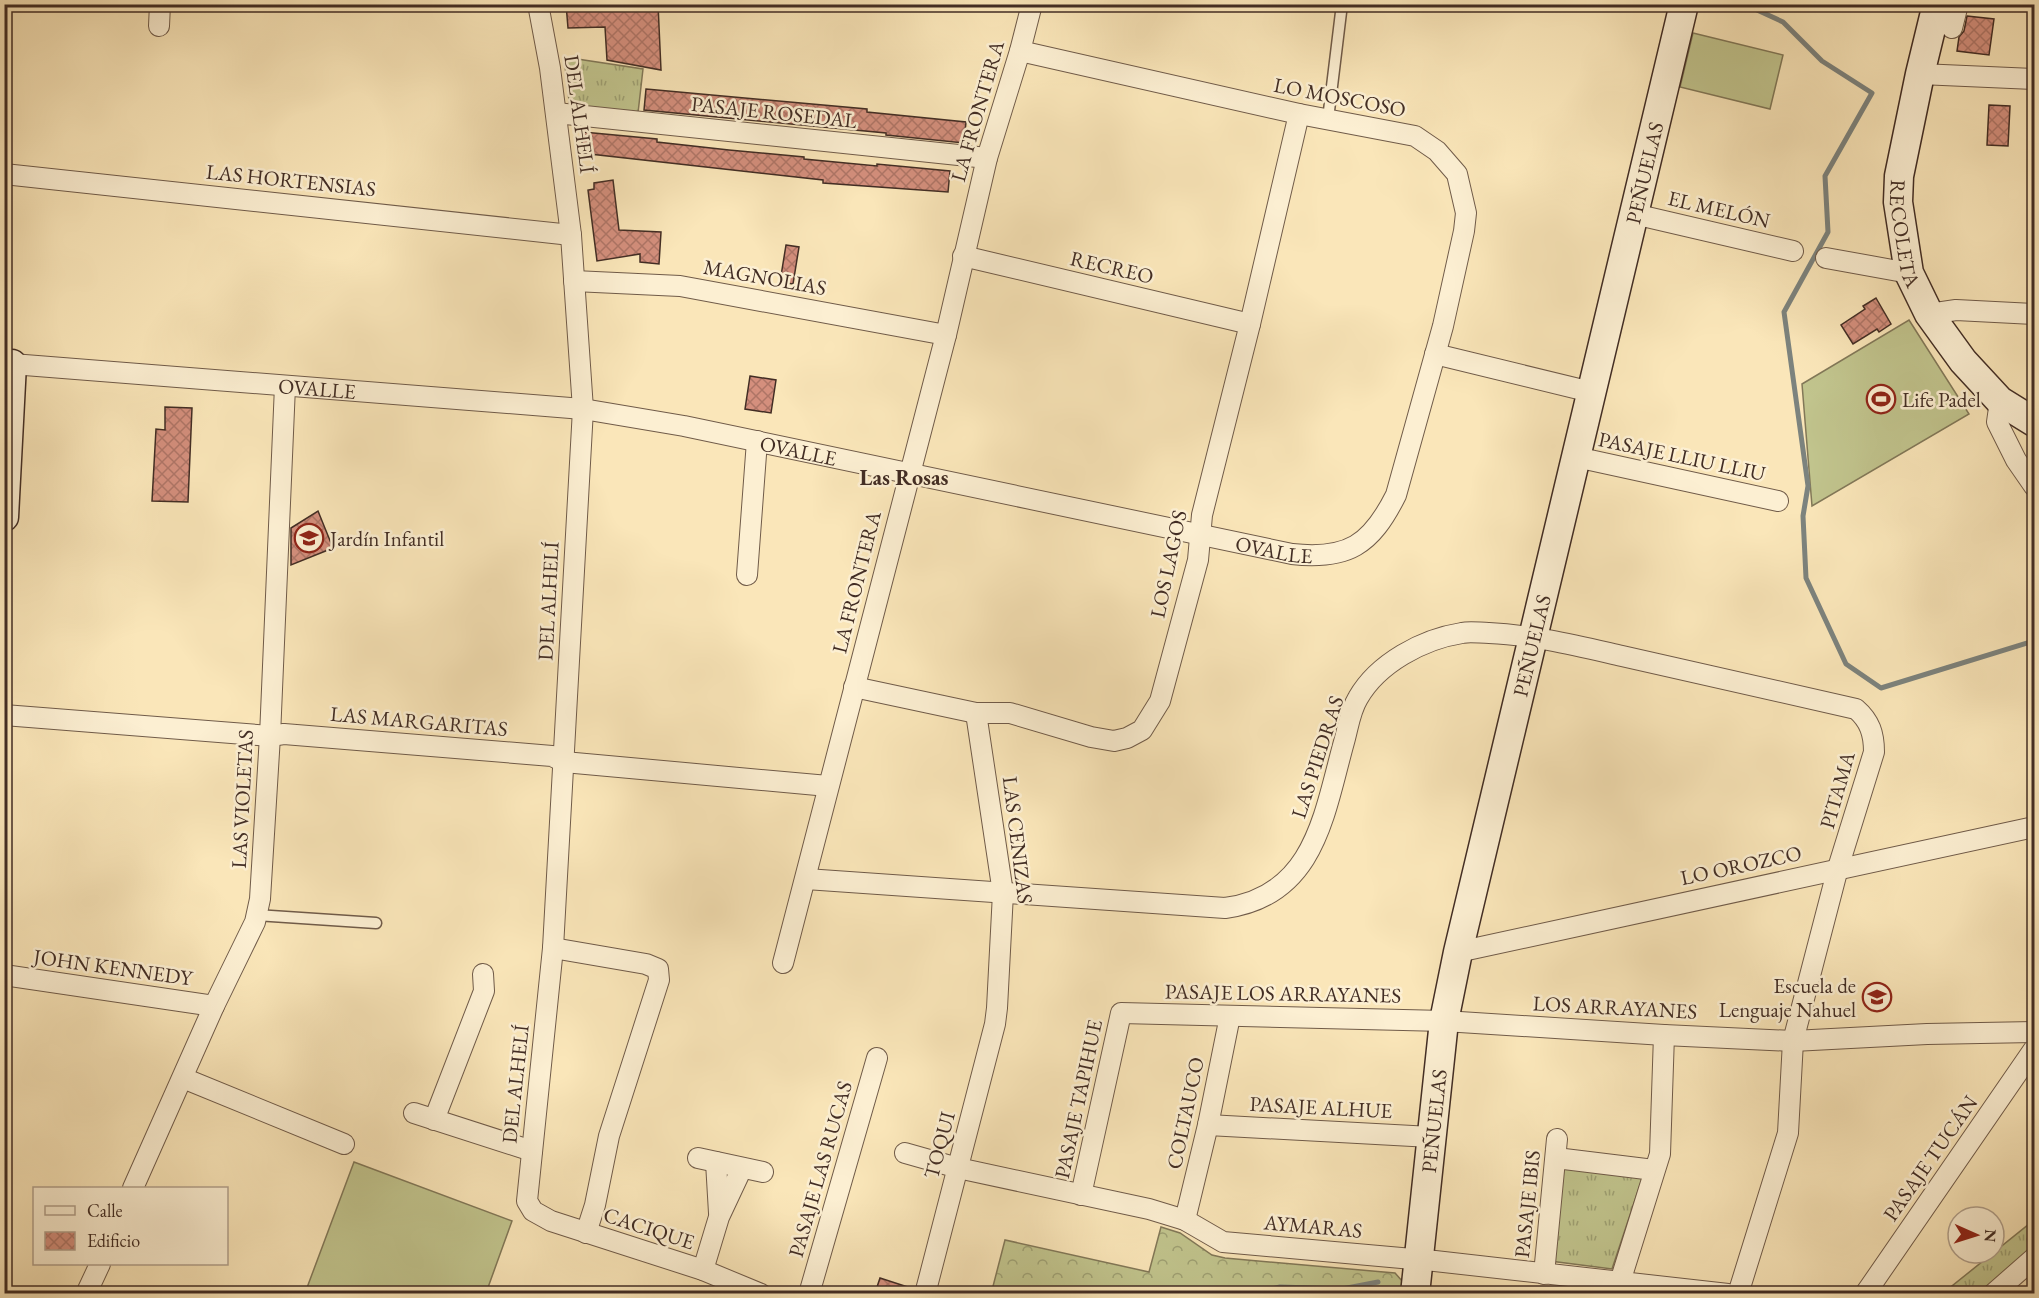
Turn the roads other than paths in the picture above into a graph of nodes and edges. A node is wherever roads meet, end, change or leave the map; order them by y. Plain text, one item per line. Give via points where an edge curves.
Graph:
1 (160, 4) edge
2 (538, 4) edge
3 (1032, 4) edge
4 (1342, 4) edge
5 (1684, 4) edge
6 (1937, 4) edge
7 (1958, 4) edge
8 (159, 26) dead end
9 (1952, 28) dead end
10 (1020, 51) junction
11 (1920, 74) junction
12 (2034, 79) edge
13 (556, 113) junction
14 (1299, 114) junction
15 (1328, 119) junction
16 (987, 158) junction
17 (4, 174) edge
18 (1634, 214) junction
19 (571, 235) junction
20 (1793, 251) dead end
21 (963, 256) junction
22 (1826, 258) dead end
23 (1909, 273) junction
24 (574, 281) junction
25 (1929, 314) junction
26 (2034, 314) edge
27 (1250, 324) junction
28 (946, 335) junction
29 (1435, 354) junction
30 (8, 364) edge
31 (285, 386) junction
32 (1591, 392) junction
33 (2000, 401) junction
34 (583, 409) junction
35 (2034, 422) edge
36 (757, 441) junction
37 (1576, 457) junction
38 (909, 472) junction
39 (2034, 486) edge
40 (1778, 501) dead end
41 (4, 517) edge
42 (1201, 536) junction
43 (747, 575) dead end
44 (1532, 636) junction
45 (854, 687) junction
46 (976, 714) junction
47 (4, 715) edge
48 (1870, 726) joint
49 (270, 736) junction
50 (564, 762) junction
51 (828, 786) junction
52 (2034, 827) edge
53 (1838, 868) junction
54 (806, 879) junction
55 (1003, 894) junction
56 (256, 915) junction
57 (376, 923) dead end
58 (553, 948) junction
59 (1458, 952) junction
60 (783, 963) dead end
61 (483, 974) dead end
62 (4, 975) edge
63 (214, 1006) junction
64 (997, 1008) joint
65 (1121, 1013) joint
66 (1230, 1016) junction
67 (1444, 1021) junction
68 (2034, 1032) edge
69 (1664, 1035) junction
70 (1793, 1041) junction
71 (2034, 1049) edge
72 (877, 1058) dead end
73 (183, 1078) junction
74 (446, 1089) junction
75 (414, 1113) dead end
76 (434, 1120) junction
77 (1208, 1125) junction
78 (465, 1130) junction
79 (1431, 1137) junction
80 (1557, 1139) dead end
81 (344, 1144) dead end
82 (532, 1151) junction
83 (905, 1154) dead end
84 (1556, 1158) junction
85 (742, 1168) junction
86 (958, 1168) junction
87 (1654, 1170) junction
88 (763, 1172) dead end
89 (133, 1187) edge
90 (1081, 1195) junction
91 (527, 1201) joint
92 (719, 1217) junction
93 (1185, 1220) junction
94 (586, 1233) junction
95 (2034, 1258) edge
96 (1419, 1260) junction
97 (99, 1265) edge
98 (703, 1270) junction
99 (1544, 1274) junction
100 (1620, 1282) junction
101 (86, 1293) edge
102 (761, 1293) edge
103 (809, 1293) edge
104 (925, 1293) edge
105 (1415, 1293) edge
106 (1728, 1293) edge
107 (1738, 1293) edge
108 (1865, 1293) edge
109 (1993, 1293) edge

1 - 8 street
2 - 13 street, DEL ALHELÍ
3 - 10 street, LA FRONTERA
4 - 15 lane
5 - 18 street, PEÑUELAS
6 - 11 street, RECOLETA
7 - 9 street
10 - 14 street, LO MOSCOSO
10 - 16 street, LA FRONTERA
11 - 12 street
11 - 23 street, RECOLETA via 1899,176 1898,202
13 - 16 street, PASAJE ROSEDAL
13 - 19 street, DEL ALHELÍ
14 - 15 street, LO MOSCOSO
14 - 27 street, LOS LAGOS
15 - 29 street, LO MOSCOSO via 1415,136 1437,151 1457,174 1466,213 1464,231
16 - 21 street, LA FRONTERA
17 - 19 street, LAS HORTENSIAS
18 - 20 street, EL MELÓN
18 - 32 street, PEÑUELAS
19 - 24 street, DEL ALHELÍ
21 - 27 street, RECREO
21 - 28 street, LA FRONTERA
22 - 23 street
23 - 25 street, RECOLETA
24 - 28 street, MAGNOLIAS via 680,286
24 - 34 street, DEL ALHELÍ
25 - 26 street via 1956,310
25 - 33 street, RECOLETA
27 - 42 street, LOS LAGOS via 1202,515
28 - 38 street, LA FRONTERA
29 - 32 street
29 - 42 street, OVALLE via 1396,495 1387,514 1364,541 1348,550 1310,556
30 - 31 street, OVALLE
30 - 41 street
31 - 34 street, OVALLE
31 - 49 street, LAS VIOLETAS
32 - 37 street, PEÑUELAS
33 - 35 street, RECOLETA
33 - 39 street via 1997,422
34 - 36 street, OVALLE
34 - 50 street, DEL ALHELÍ
36 - 38 street, OVALLE
36 - 43 street
37 - 40 street, PASAJE LLIU LLIU
37 - 44 street, PEÑUELAS
38 - 42 street, OVALLE
38 - 45 street, LA FRONTERA
42 - 46 street, LOS LAGOS via 1160,701 1142,730 1114,741 1010,714
44 - 48 street, LAS PIEDRAS via 1856,709
44 - 55 street, LAS PIEDRAS via 1464,632 1436,638 1404,653 1376,676 1357,699 1321,826 1309,853 1292,877 1266,896 1246,905 1225,908
44 - 59 street, PEÑUELAS
45 - 46 street, LOS LAGOS
45 - 51 street, LA FRONTERA
46 - 55 street, LAS CENIZAS
47 - 49 street, LAS MARGARITAS
48 - 53 street, PITAMA via 1874,752
49 - 50 street, LAS MARGARITAS via 552,756
49 - 56 street, LAS VIOLETAS
50 - 51 street, LAS MARGARITAS
50 - 58 street, DEL ALHELÍ
51 - 54 street, LA FRONTERA
52 - 53 street, LO OROZCO
53 - 59 street, LO OROZCO
53 - 70 street, PITAMA
54 - 55 street, LAS PIEDRAS
54 - 60 street, LA FRONTERA
55 - 64 street, LAS CENIZAS
56 - 57 lane
56 - 63 street, LAS VIOLETAS
58 - 82 street, DEL ALHELÍ
58 - 94 street via 658,969 659,980 609,1136
59 - 67 street, PEÑUELAS
61 - 74 street via 484,991
62 - 63 street, JOHN KENNEDY
63 - 73 street, LAS VIOLETAS
64 - 86 street, TOQUI
65 - 66 street, PASAJE LOS ARRAYANES
65 - 90 street, PASAJE TAPIHUE
66 - 67 street, PASAJE LOS ARRAYANES
66 - 77 street, COLTAUCO
67 - 69 street, LOS ARRAYANES
67 - 79 street, PEÑUELAS
68 - 70 street, LOS ARRAYANES
69 - 70 street, LOS ARRAYANES
69 - 87 street via 1660,1154
70 - 107 street, PITAMA via 1788,1133
71 - 108 street, PASAJE TUCÁN
72 - 103 street, PASAJE LAS RUCAS
73 - 81 street
73 - 89 street, LAS VIOLETAS
74 - 76 street
74 - 78 street
75 - 76 street
76 - 78 street
77 - 79 street, PASAJE ALHUE
77 - 93 street, COLTAUCO
78 - 82 street
79 - 96 street, PEÑUELAS
80 - 84 street, PASAJE IBIS
82 - 91 street, DEL ALHELÍ
83 - 86 street, AYMARAS
84 - 87 street
84 - 99 street, PASAJE IBIS
85 - 88 street
85 - 92 street
85 - 92 street via 707,1160
86 - 90 street, AYMARAS
86 - 104 street, TOQUI
87 - 100 street
90 - 93 street, AYMARAS
91 - 94 street, CACIQUE via 533,1211 551,1221
92 - 98 street
93 - 96 street, AYMARAS via 1223,1242
94 - 98 street, CACIQUE
95 - 109 street
96 - 99 street, AYMARAS
96 - 105 street, PEÑUELAS
97 - 101 street
98 - 102 street, CACIQUE
99 - 100 street, AYMARAS
100 - 106 street, AYMARAS

